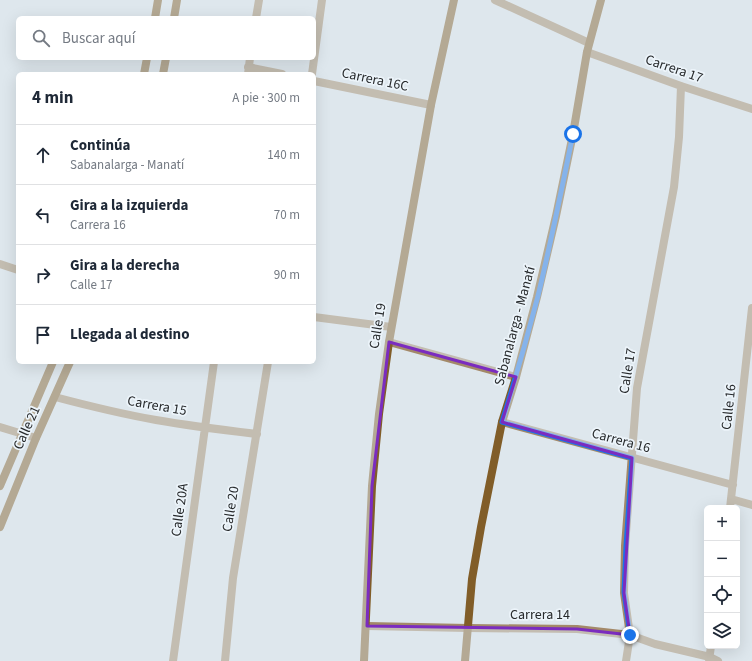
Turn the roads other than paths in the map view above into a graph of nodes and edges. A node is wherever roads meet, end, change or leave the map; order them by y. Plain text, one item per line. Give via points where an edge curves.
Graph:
1 (158, 0) edge
2 (177, 0) edge
3 (259, 0) edge
4 (322, 0) edge
5 (454, 0) edge
6 (495, 0) edge
7 (601, 0) edge
8 (155, 16) edge
9 (174, 16) edge
10 (256, 16) edge
11 (589, 43) junction
12 (316, 44) edge
13 (587, 52) junction
14 (147, 60) edge
15 (166, 60) edge
16 (250, 60) edge
17 (314, 60) edge
18 (248, 71) edge
19 (144, 72) edge
20 (163, 72) edge
21 (259, 72) edge
22 (312, 72) edge
23 (316, 80) edge
24 (681, 86) junction
25 (431, 104) junction
26 (752, 109) edge
27 (0, 264) edge
28 (16, 269) edge
29 (752, 308) edge
30 (316, 317) edge
31 (391, 327) junction
32 (750, 341) edge
33 (388, 342) junction
34 (52, 364) edge
35 (69, 364) edge
36 (214, 364) edge
37 (268, 364) edge
38 (516, 377) junction
39 (55, 397) junction
40 (502, 422) junction
41 (0, 427) edge
42 (205, 428) junction
43 (22, 434) junction
44 (257, 434) junction
45 (36, 438) junction
46 (632, 458) junction
47 (733, 485) junction
48 (0, 486) edge
49 (731, 499) junction
50 (730, 505) edge
51 (752, 505) edge
52 (0, 527) edge
53 (366, 626) junction
54 (468, 628) junction
55 (630, 635) junction
56 (711, 649) edge
57 (710, 659) edge
58 (173, 661) edge
59 (225, 661) edge
60 (364, 661) edge
61 (465, 661) edge
62 (626, 661) edge
63 (718, 661) edge

1 - 8 street
2 - 9 street
3 - 10 street
4 - 12 street
5 - 25 street, Calle 19
6 - 11 street
7 - 11 street, Sabanalarga - Manatí
11 - 13 street, Sabanalarga - Manatí
13 - 24 street, Carrera 17
13 - 38 street, Sabanalarga - Manatí via 556,216
14 - 19 street
15 - 20 street
16 - 18 street
17 - 22 street
18 - 21 street
23 - 25 street, Carrera 16C
24 - 26 street, Carrera 17
24 - 46 street, Calle 17 via 674,187 637,388
25 - 31 street, Calle 19
27 - 28 street
29 - 32 street, Calle 16
30 - 31 street
31 - 33 street, Calle 19
32 - 47 street, Calle 16
33 - 38 street
33 - 53 street, Calle 19 via 372,486
34 - 43 street, Calle 21
35 - 39 street, Calle 21
36 - 42 street, Calle 20A
37 - 44 street, Calle 20
38 - 40 street, Sabanalarga - Manatí
39 - 42 street, Carrera 15 via 105,410
39 - 45 street, Calle 21
40 - 46 street, Carrera 16
40 - 54 street, Sabanalarga - Manatí via 472,579
41 - 43 street
42 - 44 street, Carrera 15
42 - 58 street, Calle 20A
43 - 45 street
43 - 48 street, Calle 21
44 - 59 street, Calle 20 via 233,578
45 - 52 street, Calle 21
46 - 47 street, Carrera 16
46 - 55 street, Calle 17 via 624,592
47 - 49 street, Calle 16
49 - 50 street, Calle 16
49 - 51 street
53 - 54 street, Carrera 14
53 - 60 street, Calle 19
54 - 55 street, Carrera 14 via 577,629
54 - 61 street, Sabanalarga - Manatí
55 - 57 street, Carrera 14
55 - 62 street, Calle 17
56 - 57 street
57 - 63 street, Carrera 14

